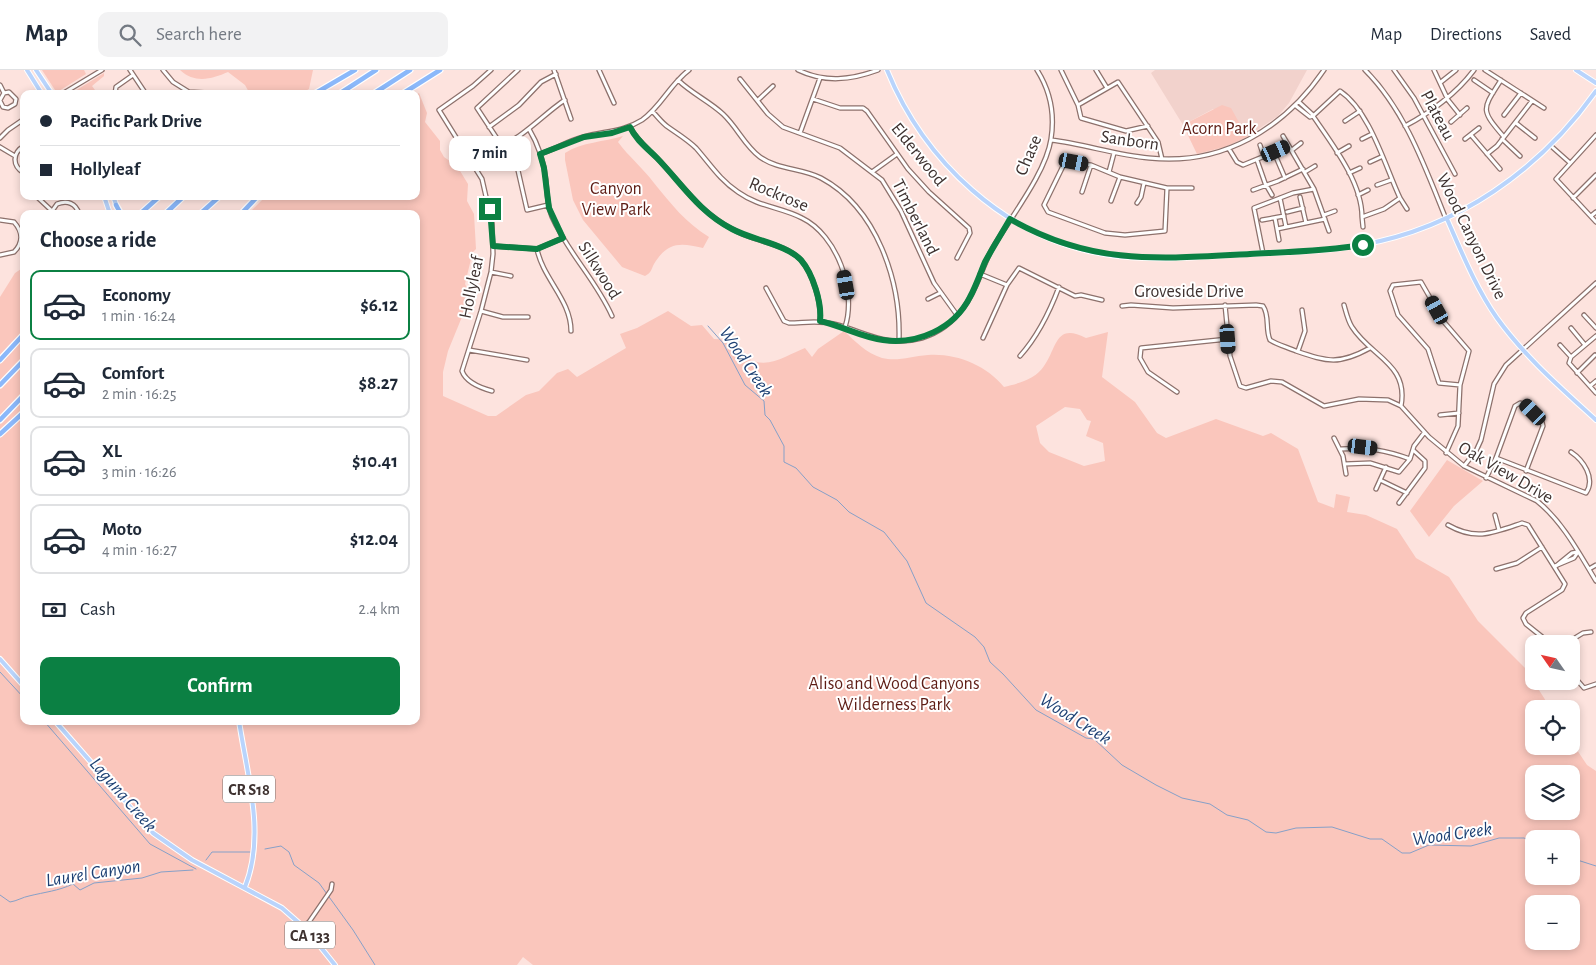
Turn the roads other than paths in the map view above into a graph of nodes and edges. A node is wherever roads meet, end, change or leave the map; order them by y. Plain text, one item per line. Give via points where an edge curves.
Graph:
1 (27, 70) edge
2 (36, 70) edge
3 (102, 70) edge
4 (130, 70) edge
5 (163, 70) edge
6 (355, 70) edge
7 (376, 70) edge
8 (440, 70) edge
9 (491, 70) edge
10 (518, 70) edge
11 (599, 70) edge
12 (689, 70) edge
13 (798, 70) edge
14 (878, 70) edge
15 (887, 70) edge
16 (1037, 70) edge
17 (1061, 70) edge
18 (1096, 70) edge
19 (1324, 70) edge
20 (1365, 70) edge
21 (1394, 70) edge
22 (1434, 70) edge
23 (1456, 70) edge
24 (1474, 70) edge
25 (1485, 70) edge
26 (1576, 70) edge
27 (410, 71) edge
28 (555, 72) edge
29 (133, 76) junction
30 (820, 78) junction
31 (740, 79) dead end
32 (678, 80) junction
33 (1474, 80) dead end
34 (1501, 80) junction
35 (1441, 82) junction
36 (1596, 83) edge
37 (0, 85) edge
38 (773, 86) dead end
39 (1107, 88) junction
40 (40, 90) edge
41 (49, 90) edge
42 (69, 90) edge
43 (115, 90) edge
44 (143, 90) edge
45 (186, 90) edge
46 (321, 90) edge
47 (345, 90) edge
48 (379, 90) edge
49 (408, 90) edge
50 (1596, 91) edge
51 (1493, 93) junction
52 (1521, 93) junction
53 (4, 94) junction
54 (1447, 96) junction
55 (813, 99) junction
56 (0, 100) edge
57 (566, 100) junction
58 (758, 100) junction
59 (1532, 101) junction
60 (1299, 102) junction
61 (614, 103) dead end
62 (1078, 105) junction
63 (1296, 106) junction
64 (1467, 108) dead end
65 (1544, 108) dead end
66 (652, 111) junction
67 (1360, 111) junction
68 (1460, 114) junction
69 (1504, 115) dead end
70 (1313, 116) junction
71 (1423, 116) junction
72 (571, 119) dead end
73 (1345, 120) dead end
74 (20, 122) edge
75 (1451, 122) dead end
76 (1516, 123) junction
77 (1148, 126) junction
78 (1405, 126) junction
79 (489, 127) junction
80 (630, 127) junction
81 (1479, 128) dead end
82 (529, 129) junction
83 (800, 134) junction
84 (1372, 134) junction
85 (1470, 135) junction
86 (1596, 135) edge
87 (1283, 136) dead end
88 (0, 138) edge
89 (1503, 138) junction
90 (1535, 138) dead end
91 (1362, 139) dead end
92 (1465, 139) dead end
93 (1051, 140) junction
94 (1301, 143) dead end
95 (1260, 145) dead end
96 (1289, 146) junction
97 (1349, 146) dead end
98 (1551, 146) junction
99 (0, 147) edge
100 (1229, 149) junction
101 (20, 150) edge
102 (1292, 150) junction
103 (1114, 152) junction
104 (1337, 153) junction
105 (540, 154) junction
106 (897, 154) junction
107 (1487, 154) junction
108 (15, 156) junction
109 (1520, 156) dead end
110 (1264, 157) junction
111 (1276, 157) dead end
112 (1381, 157) junction
113 (1162, 159) junction
114 (1257, 160) junction
115 (1370, 162) dead end
116 (1570, 162) junction
117 (517, 166) dead end
118 (1091, 166) junction
119 (1315, 166) dead end
120 (1360, 168) dead end
121 (1500, 169) dead end
122 (20, 170) edge
123 (1304, 170) junction
124 (872, 172) junction
125 (1109, 172) junction
126 (1349, 173) junction
127 (1455, 174) dead end
128 (1596, 175) edge
129 (1120, 177) junction
130 (1285, 178) junction
131 (1391, 180) junction
132 (1144, 183) junction
133 (1377, 184) dead end
134 (1267, 185) junction
135 (1167, 188) junction
136 (1192, 188) dead end
137 (1314, 189) junction
138 (1253, 190) dead end
139 (1368, 190) dead end
140 (1082, 192) dead end
141 (1272, 195) dead end
142 (1358, 195) junction
143 (1300, 197) dead end
144 (1280, 198) junction
145 (1400, 198) junction
146 (1573, 198) junction
147 (40, 200) edge
148 (114, 200) edge
149 (156, 200) edge
150 (180, 200) edge
151 (216, 200) edge
152 (254, 200) edge
153 (1111, 201) dead end
154 (1137, 203) dead end
155 (116, 205) joint
156 (548, 205) junction
157 (1303, 208) junction
158 (1407, 209) dead end
159 (48, 210) edge
160 (52, 210) edge
161 (77, 210) edge
162 (118, 210) edge
163 (144, 210) edge
164 (169, 210) edge
165 (204, 210) edge
166 (245, 210) edge
167 (1335, 211) dead end
168 (1287, 212) dead end
169 (1596, 212) edge
170 (1284, 216) junction
171 (1591, 216) junction
172 (1324, 217) junction
173 (1362, 217) junction
174 (1275, 218) junction
175 (1010, 219) junction
176 (1446, 219) junction
177 (0, 220) edge
178 (1262, 220) dead end
179 (1596, 222) edge
180 (1306, 223) junction
181 (1286, 227) junction
182 (1363, 227) dead end
183 (1277, 229) junction
184 (1329, 231) dead end
185 (20, 232) edge
186 (563, 238) junction
187 (1279, 240) dead end
188 (20, 243) edge
189 (493, 246) junction
190 (537, 249) junction
191 (1263, 253) junction
192 (0, 255) edge
193 (957, 258) dead end
194 (491, 272) junction
195 (980, 274) junction
196 (511, 276) dead end
197 (1596, 283) edge
198 (1007, 286) junction
199 (1059, 287) junction
200 (766, 288) dead end
201 (940, 293) junction
202 (928, 299) dead end
203 (1102, 300) dead end
204 (1225, 305) junction
205 (1344, 305) dead end
206 (1122, 306) dead end
207 (1302, 310) dead end
208 (481, 312) junction
209 (957, 315) junction
210 (1584, 315) dead end
211 (612, 316) dead end
212 (528, 317) dead end
213 (820, 321) junction
214 (845, 327) junction
215 (1571, 328) dead end
216 (1596, 328) edge
217 (571, 331) dead end
218 (1596, 336) edge
219 (983, 338) dead end
220 (20, 339) edge
221 (1228, 339) junction
222 (899, 341) junction
223 (1560, 345) dead end
224 (1585, 345) junction
225 (1370, 348) junction
226 (1522, 349) junction
227 (469, 350) junction
228 (1298, 351) junction
229 (1596, 355) edge
230 (1020, 356) dead end
231 (1571, 357) junction
232 (1, 360) edge
233 (527, 360) dead end
234 (20, 364) edge
235 (1577, 373) junction
236 (1596, 381) edge
237 (0, 385) edge
238 (1460, 386) junction
239 (1590, 386) junction
240 (492, 391) dead end
241 (1176, 392) dead end
242 (1596, 392) edge
243 (20, 399) edge
244 (1401, 406) junction
245 (1459, 413) junction
246 (1440, 415) dead end
247 (20, 416) edge
248 (0, 420) edge
249 (1596, 420) edge
250 (1424, 433) junction
251 (0, 434) edge
252 (1334, 438) dead end
253 (1341, 449) junction
254 (1413, 450) junction
255 (1571, 452) dead end
256 (1446, 453) junction
257 (1496, 458) junction
258 (1410, 459) junction
259 (1345, 464) junction
260 (1464, 466) junction
261 (1386, 467) junction
262 (1526, 471) junction
263 (1346, 474) dead end
264 (1486, 478) junction
265 (1380, 480) junction
266 (1376, 489) dead end
267 (1407, 493) junction
268 (1399, 503) dead end
269 (1495, 515) dead end
270 (1448, 525) dead end
271 (1499, 530) junction
272 (1542, 547) junction
273 (1578, 552) junction
274 (1596, 565) edge
275 (1555, 566) junction
276 (1496, 569) dead end
277 (1588, 569) junction
278 (1596, 581) edge
279 (1591, 632) dead end
280 (1540, 635) edge
281 (1580, 635) edge
282 (0, 659) edge
283 (20, 682) edge
284 (1580, 683) edge
285 (1596, 684) edge
286 (58, 725) edge
287 (240, 725) edge
288 (332, 884) dead end
289 (245, 887) junction
290 (303, 926) junction
291 (335, 965) edge

1 - 40 main road
2 - 41 main road
3 - 42 street
4 - 29 street
5 - 45 street via 172,82
6 - 46 highway
7 - 47 highway
8 - 49 highway
9 - 189 street, Hollyleaf via 440,108 439,113 482,179 492,223
10 - 79 street via 479,105 478,112
11 - 61 street
12 - 32 street
13 - 30 street
14 - 30 street via 848,79
15 - 175 main road via 913,121 939,158 967,186
16 - 93 street, Chase via 1047,87 1052,106
17 - 62 street
18 - 39 street
19 - 60 street, Sanborn
20 - 78 street, Wood Canyon Drive via 1386,94
21 - 71 street, Plateau via 1408,87
22 - 35 street
23 - 35 street
24 - 54 street
25 - 34 street
26 - 36 main road
27 - 48 highway
28 - 57 street
28 - 79 street
29 - 43 street
29 - 44 street
30 - 55 street
31 - 58 street, Timberland
32 - 66 street
32 - 222 street via 722,114 760,156 829,182 854,204 870,225 890,271 898,310
33 - 51 street
34 - 51 street
34 - 52 street
35 - 54 street
37 - 53 street
38 - 58 street
39 - 62 street
39 - 77 street via 1118,82
50 - 98 main road
51 - 89 street via 1486,103 1487,117
52 - 59 street
52 - 69 street
53 - 56 street
53 - 56 street via 13,94 15,104 6,108
54 - 68 street
54 - 71 street
55 - 83 street
55 - 106 street, Elderwood via 840,108 868,111
57 - 72 street
57 - 82 street
58 - 83 street, Timberland via 775,121
59 - 65 street
59 - 76 street
60 - 63 street, Sanborn
60 - 70 street
62 - 77 street via 1081,118 1126,131
63 - 70 street via 1304,115
63 - 100 street, Sanborn via 1261,134
64 - 68 street
66 - 80 street
66 - 214 street, Rockrose via 695,148 720,178 738,193 804,219 825,237 843,271 848,310
67 - 70 street via 1351,98 1340,91
67 - 73 street
67 - 84 street
68 - 75 street
70 - 104 street
71 - 78 street
71 - 127 street, Plateau
74 - 88 street
76 - 89 street
76 - 90 street
77 - 113 street via 1158,142
78 - 176 street, Wood Canyon Drive
79 - 82 street via 500,143 511,142
80 - 105 street via 584,137
80 - 213 street via 680,187 710,215 743,234 785,249 801,261 820,306
81 - 85 street
82 - 105 street, Silkwood
83 - 124 street, Timberland via 840,148
84 - 91 street
84 - 112 street
85 - 92 street
85 - 107 street
86 - 116 street
87 - 96 street
89 - 107 street
89 - 109 street
93 - 103 street, Sanborn
93 - 175 street, Chase via 1045,160
94 - 102 street
95 - 110 street
96 - 102 street
96 - 110 street
97 - 104 street
98 - 116 street
98 - 176 main road via 1506,184
99 - 108 street
100 - 113 street, Sanborn via 1182,159
100 - 114 street via 1239,164
101 - 108 street
102 - 123 street
103 - 113 street, Sanborn
103 - 125 street
104 - 126 street
105 - 156 street, Silkwood
106 - 124 street
106 - 193 street, Elderwood via 929,192 970,228
107 - 121 street
108 - 122 street
110 - 114 street
111 - 130 street
112 - 115 street
112 - 131 street
114 - 134 street
116 - 146 street via 1556,179
117 - 156 street via 526,208 530,210
118 - 125 street
118 - 135 street via 1065,162 1044,205 1045,210 1105,233 1164,232 1167,226
118 - 140 street
119 - 123 street
120 - 126 street
123 - 130 street
123 - 137 street
124 - 201 street, Timberland via 882,180 902,211
125 - 129 street
126 - 142 street
128 - 146 street
129 - 132 street
129 - 153 street
130 - 134 street
131 - 133 street
131 - 145 street
132 - 135 street
132 - 154 street
134 - 138 street
134 - 141 street
135 - 136 street
137 - 144 street
137 - 172 street
139 - 142 street
142 - 173 street
143 - 157 street
144 - 170 street
144 - 191 street via 1254,208
145 - 158 street
145 - 173 street via 1384,210
146 - 171 street
147 - 159 street
148 - 155 main road
149 - 163 highway
150 - 164 highway
151 - 165 highway
152 - 166 highway
155 - 162 highway
156 - 186 street, Silkwood
157 - 168 street
157 - 180 street
160 - 161 street via 57,204 66,202
167 - 172 street
169 - 171 street
170 - 174 street
170 - 181 street
171 - 179 street
172 - 180 street
172 - 184 street
173 - 182 street
174 - 178 street
174 - 183 street
175 - 191 main road via 1045,237 1104,254 1154,259
175 - 195 street, Chase
176 - 191 main road via 1417,231 1363,245
176 - 226 main road, Wood Canyon Drive via 1476,284 1496,317
177 - 185 street via 14,222
180 - 181 street
181 - 183 street
183 - 187 street
186 - 190 street
186 - 211 street, Silkwood via 601,293
188 - 192 street via 14,252
189 - 190 street
189 - 194 street, Hollyleaf
190 - 217 street via 542,268 569,314
194 - 196 street
194 - 208 street, Hollyleaf
195 - 198 street
195 - 209 street, Chase via 970,298
197 - 226 street
198 - 199 street via 1019,268
198 - 219 street
199 - 203 street via 1075,296
199 - 230 street via 1047,315
200 - 213 street, Chase via 784,321
201 - 202 street
201 - 209 street, Timberland
204 - 206 street, Groveside Drive via 1166,309
204 - 221 street
204 - 228 street, Groveside Drive via 1263,306 1270,340
205 - 225 street via 1352,327
207 - 228 street via 1305,331
208 - 212 street via 503,317
208 - 227 street, Hollyleaf
209 - 222 street, Chase via 927,335
210 - 216 street
213 - 214 street, Chase
214 - 222 street, Chase via 872,338
215 - 224 street
218 - 224 street
220 - 232 highway
221 - 241 street via 1141,348 1140,358 1148,372
221 - 244 street via 1233,372 1243,388 1274,381 1324,406 1367,398 1388,400
223 - 231 street
224 - 231 street
225 - 228 street, Groveside Drive via 1354,357 1336,361 1320,360
225 - 244 street via 1396,370 1402,382
226 - 249 main road, Wood Canyon Drive
226 - 260 street via 1494,384 1481,440
227 - 233 street
227 - 240 street, Hollyleaf via 462,368 463,375 481,388
229 - 235 street
231 - 235 street via 1570,363
234 - 237 highway
235 - 239 street
236 - 239 street
238 - 238 street via 1469,351 1447,327 1423,285 1418,281 1391,287 1390,295 1398,315 1428,349 1439,382
238 - 245 street
239 - 242 street
243 - 248 highway
244 - 250 street, Oak View Drive
245 - 246 street
245 - 256 street via 1457,432
247 - 251 highway
250 - 254 street
250 - 256 street, Oak View Drive
252 - 253 street
253 - 258 street via 1363,447 1384,450
253 - 259 street
254 - 258 street
254 - 267 street via 1425,461 1425,468
255 - 262 street via 1586,466 1590,482 1586,493
256 - 260 street, Oak View Drive
257 - 262 street
257 - 262 street via 1515,406 1526,404 1543,421
257 - 264 street
258 - 261 street via 1399,472
259 - 261 street via 1370,463
259 - 263 street
260 - 264 street, Oak View Drive
261 - 265 street
264 - 273 street, Oak View Drive via 1537,501 1547,509
265 - 266 street
265 - 267 street
267 - 268 street
269 - 271 street
270 - 271 street via 1466,534
271 - 272 street via 1522,523 1528,525
272 - 275 street
272 - 276 street via 1517,563
273 - 275 street
273 - 277 street, Oak View Drive
274 - 277 street
275 - 280 street via 1565,584 1562,590 1523,618
277 - 278 street, Oak View Drive
279 - 281 street
282 - 283 main road
284 - 285 street via 1584,688
286 - 289 main road, CA 133 via 153,833 192,860
287 - 289 main road, CR S18 via 256,837 253,864
288 - 290 street via 309,922
289 - 290 main road, CA 133 via 282,908
290 - 291 main road, CA 133

